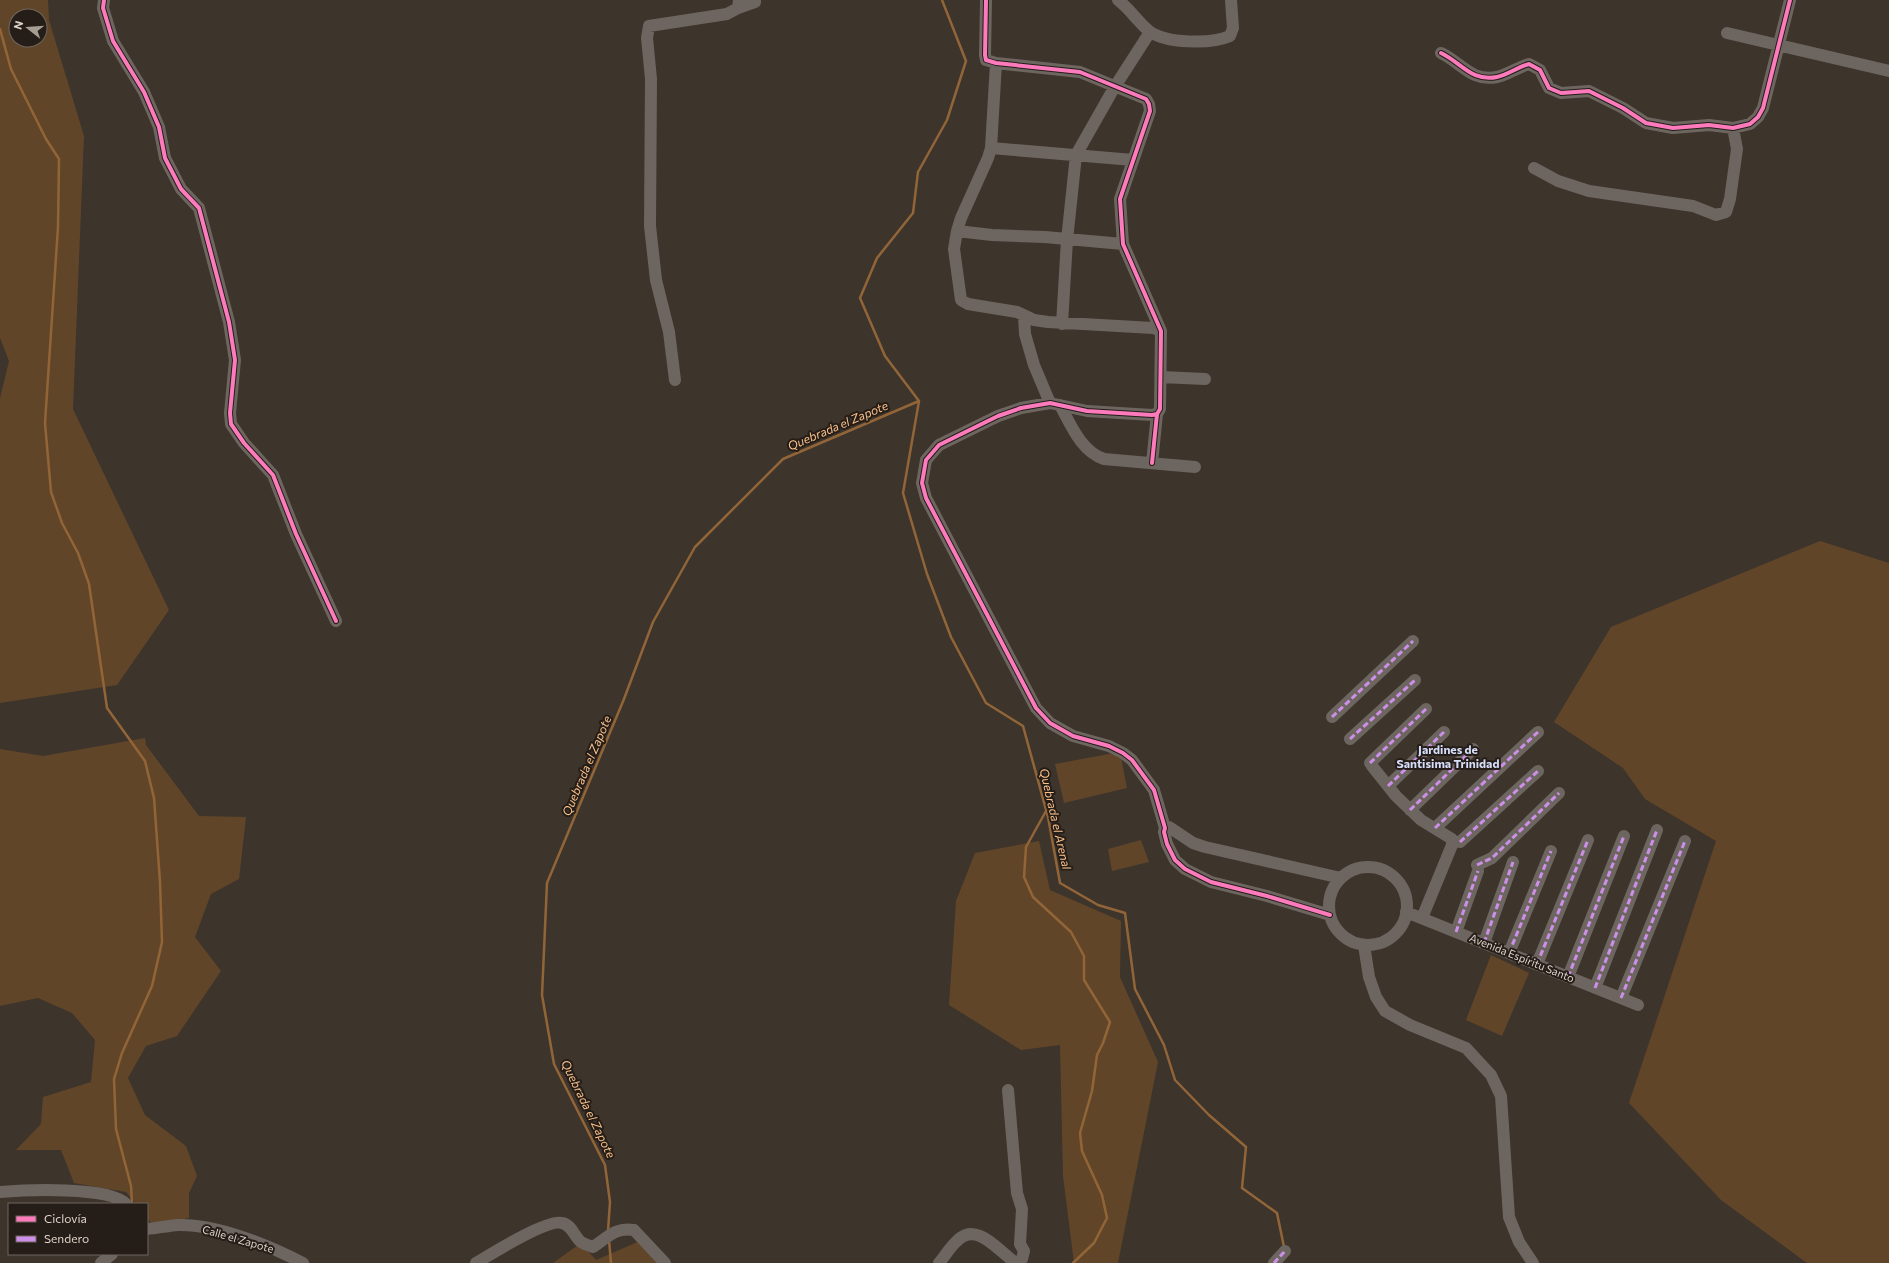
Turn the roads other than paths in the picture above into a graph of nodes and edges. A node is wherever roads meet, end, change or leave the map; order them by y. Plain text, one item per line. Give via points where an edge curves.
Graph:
1 (104, 0) edge
2 (986, 0) edge
3 (1118, 0) edge
4 (1231, 0) edge
5 (1790, 0) edge
6 (758, 1) edge
7 (738, 4) edge
8 (1150, 32) junction
9 (1727, 33) dead end
10 (1779, 44) junction
11 (1442, 53) dead end
12 (996, 63) junction
13 (1889, 71) edge
14 (1114, 88) junction
15 (1733, 128) junction
16 (991, 148) junction
17 (1076, 155) junction
18 (1133, 160) junction
19 (1534, 168) dead end
20 (957, 231) junction
21 (1067, 240) junction
22 (1123, 244) junction
23 (1063, 309) junction
24 (1024, 316) junction
25 (1048, 322) junction
26 (1062, 324) junction
27 (1157, 327) junction
28 (1161, 377) junction
29 (1205, 378) dead end
30 (675, 380) dead end
31 (1055, 404) junction
32 (1157, 414) junction
33 (1152, 463) junction
34 (1195, 467) dead end
35 (336, 621) dead end
36 (1413, 641) dead end
37 (1415, 680) dead end
38 (1426, 709) dead end
39 (1332, 717) dead end
40 (1444, 732) dead end
41 (1538, 732) dead end
42 (1350, 739) dead end
43 (1473, 749) dead end
44 (1538, 771) dead end
45 (1388, 786) junction
46 (1559, 794) dead end
47 (1410, 810) junction
48 (1165, 828) junction
49 (1435, 828) junction
50 (1657, 830) dead end
51 (1624, 836) dead end
52 (1588, 840) dead end
53 (1685, 841) dead end
54 (1460, 842) dead end
55 (1551, 851) dead end
56 (1513, 862) dead end
57 (1341, 878) junction
58 (1406, 912) junction
59 (1330, 915) junction
60 (1422, 918) junction
61 (1456, 932) junction
62 (1484, 943) junction
63 (1364, 945) junction
64 (1508, 953) junction
65 (1537, 964) junction
66 (1568, 976) junction
67 (1594, 988) junction
68 (1621, 998) junction
69 (1638, 1005) dead end
70 (1008, 1090) dead end
71 (0, 1192) edge
72 (125, 1203) edge
73 (148, 1228) edge
74 (1285, 1251) dead end
75 (111, 1255) edge
76 (101, 1263) edge
77 (303, 1263) edge
78 (476, 1263) edge
79 (665, 1263) edge
80 (939, 1263) edge
81 (1017, 1263) edge
82 (1274, 1263) edge
83 (1533, 1263) edge

1 - 35 street via 103,8 113,41 144,92 159,127 165,158 181,189 199,208 230,322 235,360 231,424 244,444 273,475 296,534
2 - 12 street via 985,55 986,60
3 - 8 street
4 - 8 street via 1233,28 1230,36 1214,41 1178,41
5 - 10 street
6 - 7 street
7 - 30 street via 726,14 649,26 647,38 651,78 650,226 656,280 669,332
8 - 14 street
9 - 10 street
10 - 13 street
10 - 15 street via 1760,112 1750,124
11 - 15 street via 1481,78 1498,77 1529,64 1540,70 1549,88 1561,93 1589,91 1646,123 1673,128
12 - 14 street via 1080,72
12 - 16 street
14 - 17 street
14 - 18 street via 1146,100 1149,104 1150,111
15 - 19 street via 1737,149 1731,192 1726,212 1721,215 1693,206 1589,191 1558,181
16 - 17 street
16 - 20 street via 960,218
17 - 18 street
17 - 21 street
18 - 22 street via 1120,199
20 - 21 street
20 - 24 street via 954,249 961,300 968,304 1017,312
21 - 22 street
21 - 23 street
22 - 27 street
23 - 25 street
23 - 26 street
24 - 25 street
24 - 31 street via 1034,365
25 - 26 street
26 - 27 street
27 - 28 street
28 - 29 street
28 - 32 street via 1160,409
31 - 32 street via 1087,411
31 - 33 street via 1088,451 1096,456
31 - 48 street via 1021,408 998,416 939,445 926,460 922,483 926,498 1036,708 1050,723 1073,736 1109,746 1132,760 1154,790
32 - 33 street
33 - 34 street
36 - 39 street
37 - 42 street
38 - 45 street via 1371,764
40 - 45 street
41 - 49 street
43 - 47 street
44 - 54 street
45 - 47 street
46 - 61 street via 1492,858 1477,868
47 - 49 street
48 - 57 street via 1168,827 1193,843 1205,847
48 - 59 street via 1165,838 1175,860 1202,878
49 - 60 street via 1452,839 1452,845
50 - 67 street
51 - 66 street
52 - 65 street
53 - 68 street
55 - 64 street
56 - 62 street
57 - 58 street via 1365,867 1384,871 1398,882 1403,890 1406,897
57 - 59 street via 1333,889 1329,902
58 - 60 street, Avenida Espíritu Santo
58 - 63 street via 1400,928 1387,941 1376,945
59 - 63 street via 1339,933 1347,940
60 - 61 street, Avenida Espíritu Santo
61 - 62 street, Avenida Espíritu Santo
62 - 64 street, Avenida Espíritu Santo
63 - 83 street via 1369,977 1376,997 1385,1011 1410,1025 1466,1048 1491,1075 1501,1096 1509,1217 1518,1242
64 - 65 street, Avenida Espíritu Santo
65 - 66 street, Avenida Espíritu Santo
66 - 67 street, Avenida Espíritu Santo
67 - 68 street, Avenida Espíritu Santo
68 - 69 street, Avenida Espíritu Santo
70 - 81 street via 1017,1193 1022,1209 1020,1244 1024,1251 1022,1259
71 - 72 street via 28,1189 79,1192 108,1196
73 - 77 street, Calle el Zapote via 178,1225 207,1227 274,1248
74 - 82 street
75 - 76 street
78 - 79 street via 543,1226 556,1222 570,1227 582,1242 593,1247 616,1231 634,1230
80 - 81 street via 958,1239 972,1234 990,1241 1007,1258

